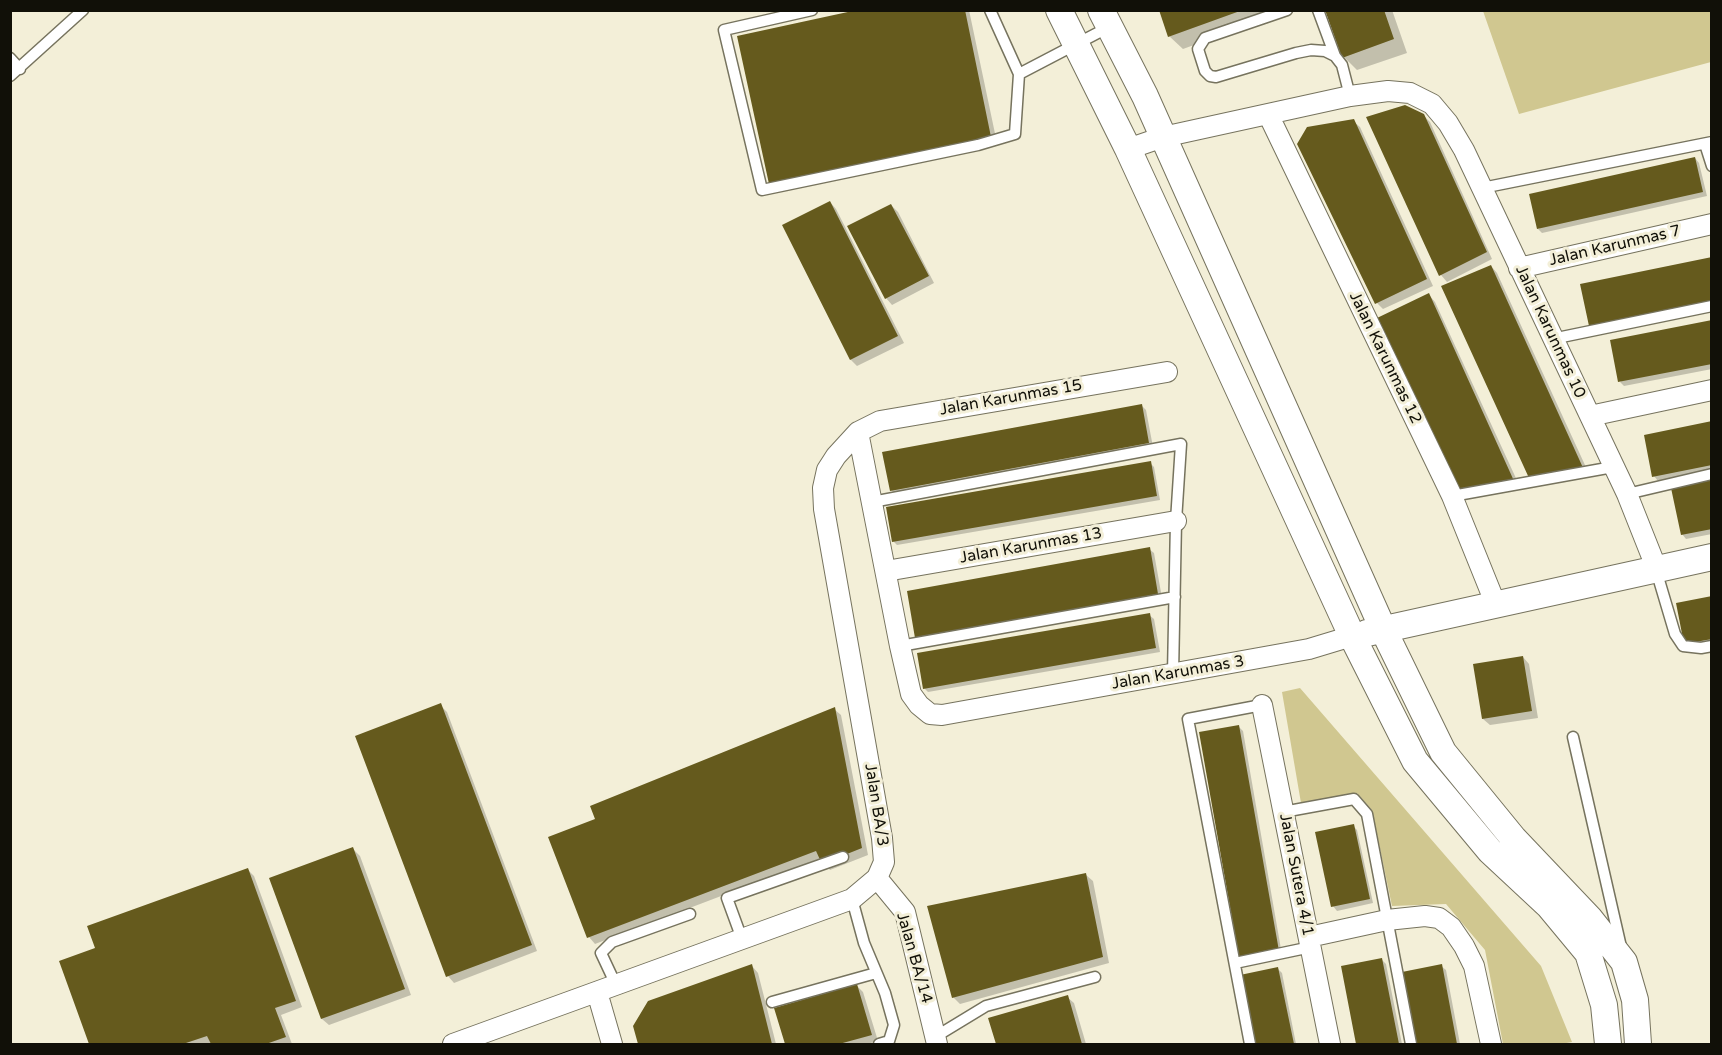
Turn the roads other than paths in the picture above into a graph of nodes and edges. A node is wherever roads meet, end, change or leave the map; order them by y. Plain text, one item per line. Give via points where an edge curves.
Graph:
1 (84, 10) edge
2 (812, 10) edge
3 (990, 10) edge
4 (1059, 10) edge
5 (1287, 10) edge
6 (1318, 10) edge
7 (1106, 19) edge
8 (1075, 44) junction
9 (1335, 56) junction
10 (10, 58) edge
11 (20, 69) junction
12 (1019, 74) junction
13 (10, 76) edge
14 (1350, 96) junction
15 (1268, 114) junction
16 (1163, 137) junction
17 (1708, 143) edge
18 (1128, 149) junction
19 (1712, 166) edge
20 (1482, 188) junction
21 (1712, 224) edge
22 (1519, 268) junction
23 (1712, 306) edge
24 (1552, 339) junction
25 (1167, 372) dead end
26 (1712, 390) edge
27 (1590, 416) junction
28 (858, 432) junction
29 (1613, 467) junction
30 (1712, 474) edge
31 (1627, 494) junction
32 (1452, 496) junction
33 (872, 502) junction
34 (1176, 521) junction
35 (1712, 556) edge
36 (1656, 567) junction
37 (886, 571) junction
38 (1175, 597) junction
39 (1496, 605) junction
40 (1383, 629) junction
41 (1352, 636) junction
42 (900, 646) junction
43 (1712, 646) edge
44 (1173, 674) junction
45 (1262, 705) joint
46 (1573, 737) dead end
47 (1283, 812) junction
48 (843, 857) dead end
49 (877, 878) junction
50 (852, 899) junction
51 (690, 914) dead end
52 (1387, 920) junction
53 (742, 939) junction
54 (1310, 942) junction
55 (1624, 962) junction
56 (1235, 963) junction
57 (876, 973) junction
58 (1095, 978) dead end
59 (616, 985) junction
60 (597, 992) junction
61 (772, 1002) dead end
62 (1604, 1005) junction
63 (936, 1041) edge
64 (453, 1044) edge
65 (612, 1044) edge
66 (879, 1044) edge
67 (1250, 1044) edge
68 (1330, 1044) edge
69 (1411, 1044) edge
70 (1491, 1044) edge
71 (1608, 1044) edge
72 (1638, 1044) edge

1 - 11 lane
2 - 12 lane via 724,30 762,189 1015,134
3 - 12 lane
4 - 8 street
5 - 9 lane via 1205,38 1198,49 1205,71 1216,77 1311,50
6 - 9 lane
7 - 8 lane
7 - 16 street
8 - 12 lane
8 - 18 street
9 - 14 lane via 1342,65
10 - 11 lane
11 - 13 lane
14 - 15 street
14 - 20 street, Jalan Karunmas 10 via 1388,91 1410,93 1432,104 1448,123
15 - 16 street
15 - 32 street, Jalan Karunmas 12
16 - 18 street
16 - 40 street
17 - 19 lane
17 - 20 lane
18 - 41 street
20 - 22 street, Jalan Karunmas 10
21 - 22 street, Jalan Karunmas 7
22 - 24 street, Jalan Karunmas 10
23 - 24 lane
24 - 27 street, Jalan Karunmas 10
25 - 28 street, Jalan Karunmas 15 via 880,421
26 - 27 street
27 - 29 street, Jalan Karunmas 10
28 - 33 street, Jalan Karunmas 3
28 - 49 street, Jalan BA/3 via 827,470 823,488 882,838 884,862
29 - 31 street, Jalan Karunmas 10
29 - 32 lane
30 - 31 lane
31 - 36 street, Jalan Karunmas 10
32 - 39 street, Jalan Karunmas 12
33 - 34 lane via 1181,444
33 - 37 street, Jalan Karunmas 3
34 - 37 street, Jalan Karunmas 13
34 - 38 lane
35 - 36 street, Jalan Karunmas 3
36 - 39 street, Jalan Karunmas 3
36 - 43 lane via 1675,634 1683,646
37 - 42 street, Jalan Karunmas 3
38 - 42 lane
38 - 44 lane
39 - 40 street, Jalan Karunmas 3
40 - 41 street, Jalan Karunmas 3
40 - 55 street via 1443,752 1507,831 1590,919
41 - 44 street, Jalan Karunmas 3 via 1309,650
41 - 62 street via 1415,761 1490,851 1549,906 1588,953
42 - 44 street, Jalan Karunmas 3 via 911,694 930,714
45 - 47 street, Jalan Sutera 4/1
45 - 56 lane via 1188,719
46 - 55 lane
47 - 52 lane via 1354,799 1367,814
47 - 54 street, Jalan Sutera 4/1
48 - 53 lane via 727,898
49 - 50 street
49 - 63 street, Jalan BA/14 via 905,912
50 - 53 street
50 - 57 lane
51 - 59 lane via 612,942 601,953
52 - 54 street
52 - 69 lane
52 - 70 street via 1425,916 1439,918 1451,927 1474,966
53 - 59 street
54 - 56 lane
54 - 68 street, Jalan Sutera 4/1
55 - 62 street
55 - 72 street via 1635,999
56 - 67 lane
57 - 61 lane
57 - 66 lane via 894,1024 889,1041
58 - 63 lane via 986,1006
59 - 60 street
60 - 64 street
60 - 65 street
62 - 71 street

